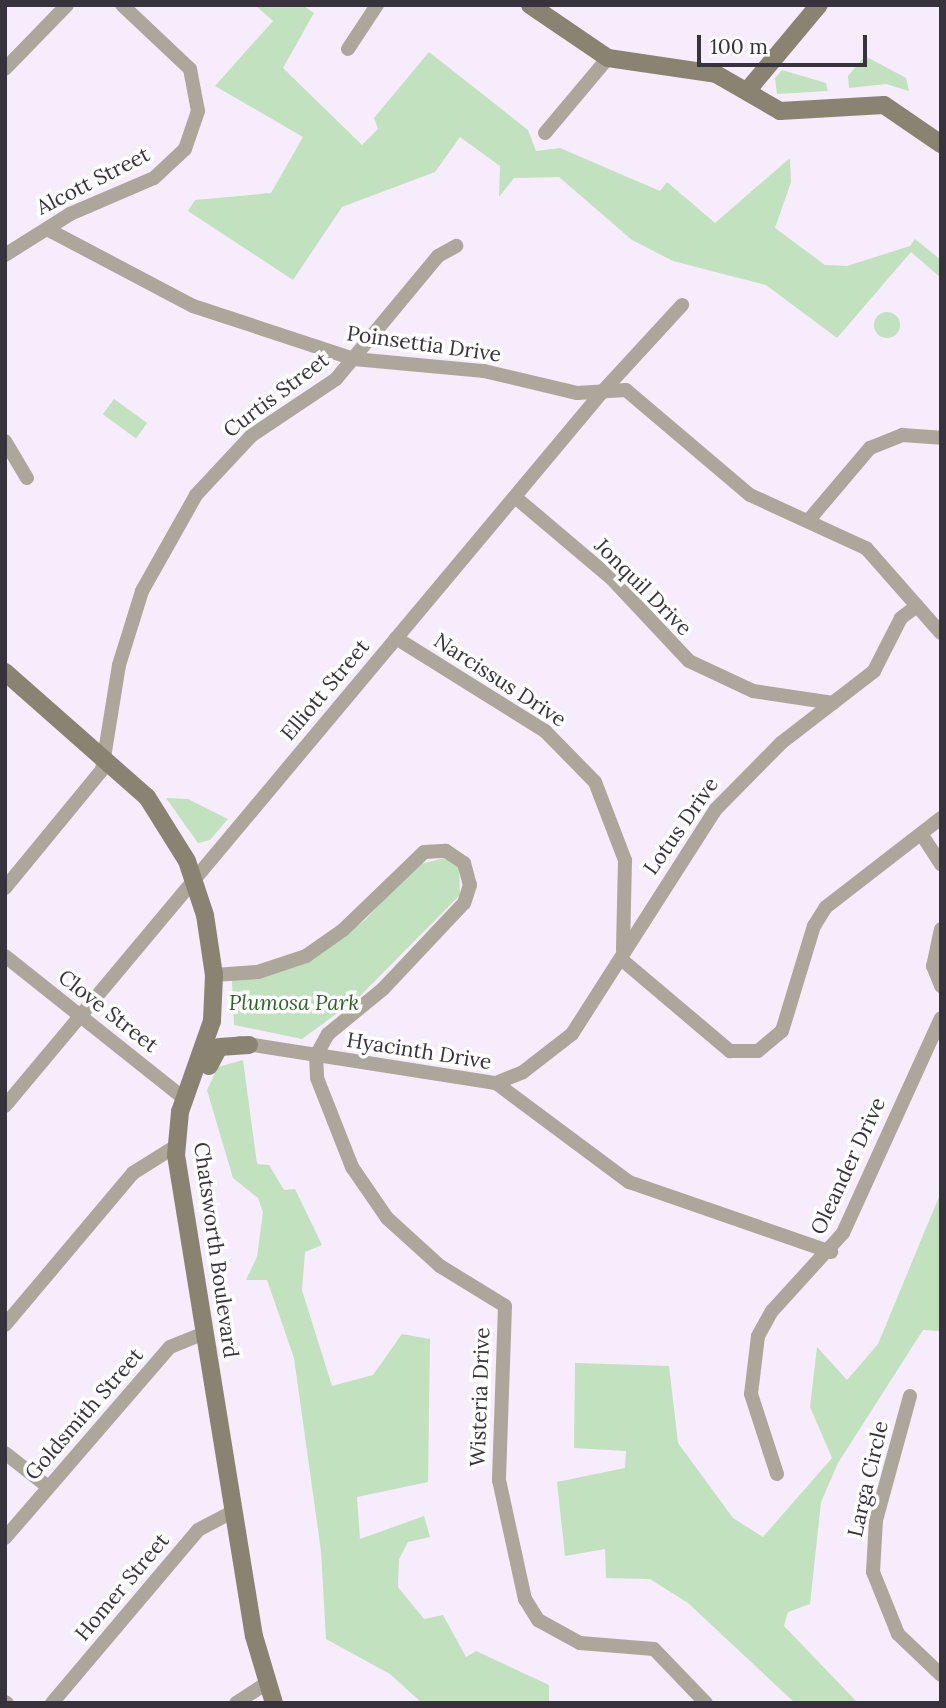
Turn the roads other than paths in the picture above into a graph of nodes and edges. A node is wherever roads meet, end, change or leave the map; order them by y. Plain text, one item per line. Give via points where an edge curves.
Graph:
1 (67, 5) edge
2 (122, 5) edge
3 (376, 5) edge
4 (530, 5) edge
5 (819, 5) edge
6 (348, 49) dead end
7 (608, 58) junction
8 (5, 69) edge
9 (747, 91) junction
10 (544, 133) dead end
11 (941, 144) edge
12 (47, 229) junction
13 (456, 246) dead end
14 (5, 255) edge
15 (682, 305) dead end
16 (355, 359) junction
17 (603, 391) junction
18 (941, 438) edge
19 (5, 441) edge
20 (27, 478) dead end
21 (515, 497) junction
22 (808, 521) junction
23 (917, 606) junction
24 (941, 633) edge
25 (396, 638) junction
26 (5, 672) edge
27 (833, 703) junction
28 (106, 757) junction
29 (941, 818) edge
30 (922, 835) junction
31 (941, 864) edge
32 (194, 879) junction
33 (5, 888) edge
34 (941, 929) edge
35 (5, 956) edge
36 (621, 960) junction
37 (214, 975) junction
38 (941, 986) edge
39 (80, 1016) junction
40 (941, 1018) edge
41 (209, 1037) junction
42 (249, 1045) junction
43 (316, 1056) junction
44 (496, 1083) junction
45 (189, 1091) junction
46 (5, 1106) edge
47 (176, 1146) junction
48 (831, 1252) junction
49 (5, 1325) edge
50 (205, 1333) junction
51 (910, 1396) dead end
52 (5, 1453) edge
53 (777, 1474) dead end
54 (47, 1486) junction
55 (234, 1511) junction
56 (5, 1538) edge
57 (941, 1675) edge
58 (267, 1683) junction
59 (52, 1703) edge
60 (236, 1703) edge
61 (274, 1703) edge
62 (706, 1703) edge

1 - 8 street
2 - 12 street, Alcott Street via 190,69 197,94 195,125 170,165 142,185
3 - 6 street
4 - 7 main road
5 - 9 main road
7 - 9 main road via 708,72
7 - 10 street
9 - 11 main road via 786,112 884,105
12 - 14 street, Alcott Street
12 - 16 street, Poinsettia Drive via 204,310
13 - 16 street, Curtis Street via 438,256
15 - 17 street, Elliott Street
16 - 17 street, Poinsettia Drive via 484,371 577,393
16 - 28 street, Curtis Street via 232,454 166,541 126,639
17 - 21 street, Elliott Street
17 - 22 street, Poinsettia Drive via 626,390 750,495
18 - 22 street via 902,435 870,449
19 - 20 street
21 - 25 street, Elliott Street
21 - 27 street, Jonquil Drive via 612,579 689,662 753,691
22 - 23 street, Poinsettia Drive via 860,544
23 - 24 street, Poinsettia Drive
23 - 27 street, Lotus Drive via 901,618 879,666
25 - 32 street, Elliott Street
25 - 36 street, Narcissus Drive via 545,732 595,782 614,819 628,882
26 - 28 main road, Chatsworth Boulevard
27 - 36 street, Lotus Drive via 753,768 716,808
28 - 32 main road, Chatsworth Boulevard via 154,807
28 - 33 street, Curtis Street via 99,776
29 - 30 street
30 - 31 street
30 - 36 street via 826,907 814,926 782,1031 758,1051 730,1051
32 - 37 main road, Chatsworth Boulevard
32 - 39 street, Elliott Street
34 - 38 street via 933,966
35 - 39 street, Clove Street
36 - 44 street, Lotus Drive via 572,1034 523,1072
37 - 41 main road, Chatsworth Boulevard
37 - 43 street via 258,972 297,961 343,930 419,854 443,850 459,857 470,885 462,906 383,989 331,1031
39 - 45 street, Clove Street
39 - 46 street, Elliott Street
40 - 48 street, Oleander Drive
41 - 42 street, Hyacinth Drive
41 - 45 main road, Chatsworth Boulevard
42 - 43 street, Hyacinth Drive
42 - 45 main road via 217,1048 205,1073
43 - 44 street, Hyacinth Drive
43 - 62 street, Wisteria Drive via 317,1077 342,1144 380,1210 432,1260 505,1306 497,1463 526,1599 538,1620 567,1640 628,1642 663,1654
44 - 48 street, Hyacinth Drive via 629,1182
45 - 47 main road, Chatsworth Boulevard
47 - 49 street via 133,1173
47 - 50 main road, Chatsworth Boulevard
48 - 53 street, Oleander Drive via 772,1311 753,1351 752,1406
50 - 54 street, Goldsmith Street via 170,1347
50 - 55 main road, Chatsworth Boulevard
51 - 57 street, Larga Circle via 876,1520 873,1572 898,1634
52 - 54 street
54 - 56 street, Goldsmith Street
55 - 58 main road, Chatsworth Boulevard
55 - 59 street, Homer Street via 198,1530
58 - 60 street
58 - 61 main road, Chatsworth Boulevard

